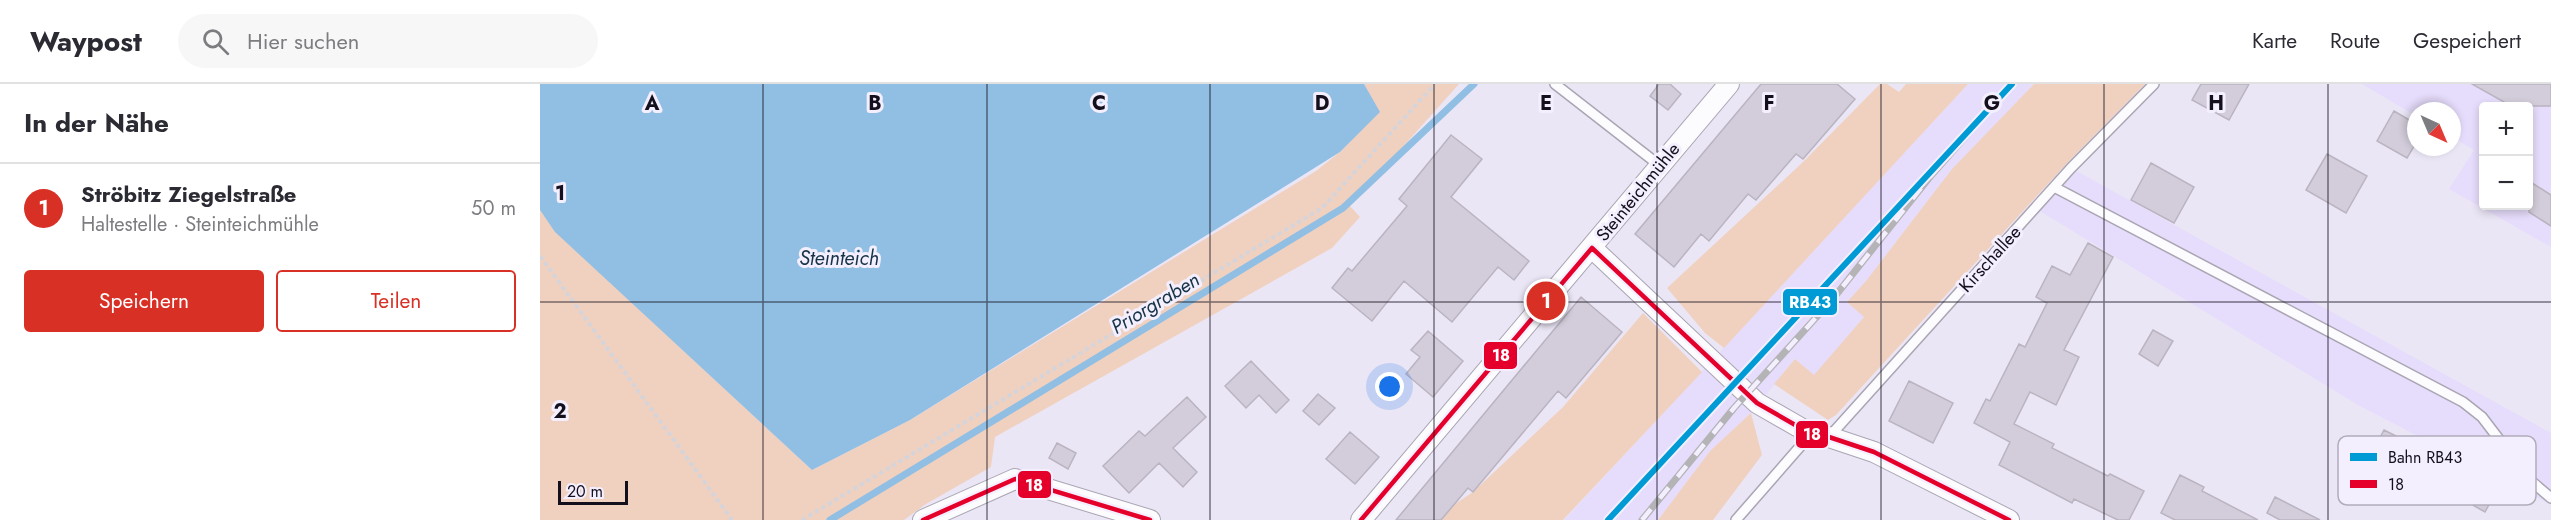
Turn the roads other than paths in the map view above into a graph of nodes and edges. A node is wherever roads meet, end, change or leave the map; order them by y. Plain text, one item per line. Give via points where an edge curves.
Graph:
1 (1555, 84) edge
2 (1729, 84) edge
3 (2154, 84) edge
4 (1659, 165) junction
5 (2054, 187) junction
6 (1592, 248) junction
7 (1820, 436) junction
8 (2496, 436) edge
9 (2536, 485) edge
10 (2551, 498) edge
11 (923, 520) edge
12 (1150, 520) edge
13 (1360, 520) edge
14 (1736, 520) edge
15 (2009, 520) edge

1 - 4 lane
2 - 4 street, Steinteichmühle
3 - 5 lane, Kirschallee
4 - 6 street, Steinteichmühle
5 - 7 lane, Kirschallee
5 - 8 lane via 2463,402 2482,417
6 - 7 street via 1757,403
6 - 13 street, Steinteichmühle
7 - 14 lane, Kirschallee
7 - 15 street via 1874,453
9 - 10 lane
11 - 12 street via 1015,478

